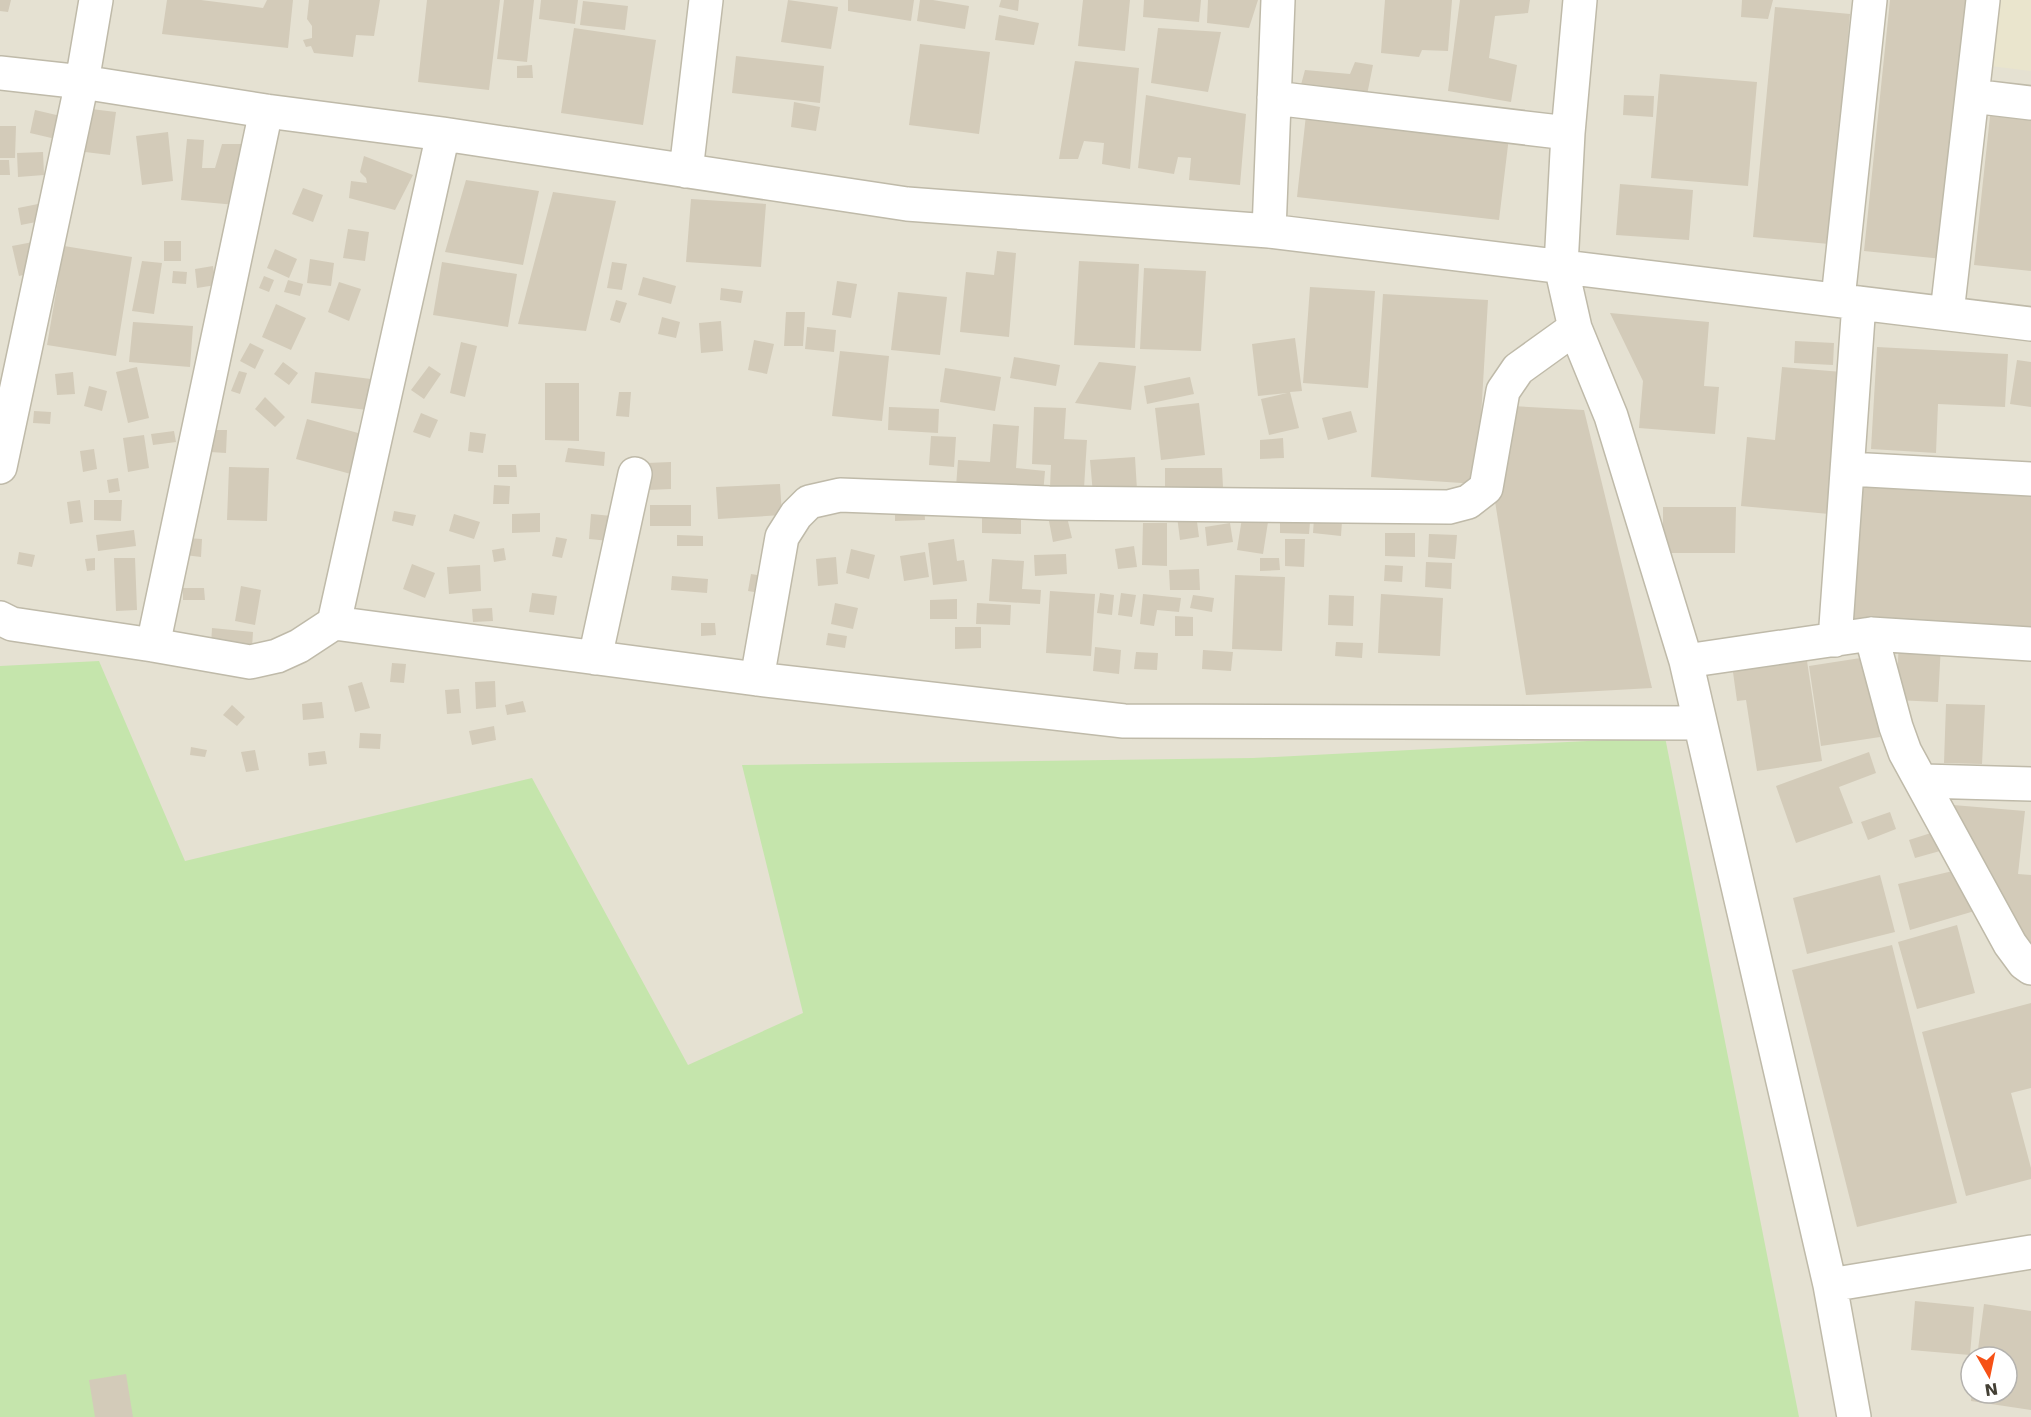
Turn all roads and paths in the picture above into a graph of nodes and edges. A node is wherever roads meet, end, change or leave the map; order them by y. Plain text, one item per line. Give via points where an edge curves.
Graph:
1 (96, 0) edge
2 (706, 0) edge
3 (1278, 0) edge
4 (1580, 0) edge
5 (1869, 0) edge
6 (1983, 0) edge
7 (0, 73) edge
8 (82, 82) junction
9 (1972, 96) junction
10 (1274, 98) junction
11 (2031, 103) edge
12 (266, 111) junction
13 (1568, 133) junction
14 (443, 134) junction
15 (686, 171) junction
16 (1269, 231) junction
17 (1561, 266) junction
18 (1849, 301) junction
19 (1947, 313) junction
20 (2031, 324) edge
21 (1575, 328) junction
22 (0, 467) edge
23 (1849, 469) junction
24 (635, 474) dead end
25 (2031, 479) edge
26 (0, 618) edge
27 (334, 623) junction
28 (1871, 634) junction
29 (1835, 640) junction
30 (2031, 644) edge
31 (153, 645) junction
32 (595, 658) junction
33 (1686, 661) junction
34 (757, 679) junction
35 (1700, 723) junction
36 (1923, 781) junction
37 (2031, 784) edge
38 (2031, 968) edge
39 (2031, 1252) edge
40 (1830, 1285) junction
41 (1854, 1417) edge

1 - 8 street
2 - 15 street
3 - 10 street
4 - 13 street
5 - 18 street
6 - 9 street
7 - 8 street
8 - 12 street
8 - 22 street
9 - 11 street
9 - 19 street
10 - 13 street
10 - 16 street
12 - 14 street
12 - 31 street
13 - 17 street
14 - 15 street
14 - 27 street
15 - 16 street via 907,204
16 - 17 street
17 - 18 street
17 - 21 street
18 - 19 street
18 - 23 street
19 - 20 street
21 - 33 street via 1611,416
21 - 34 street via 1513,376 1503,391 1486,489 1468,502 1449,507 1049,503 840,495 809,502 782,537
23 - 25 street
23 - 29 street
24 - 32 street
26 - 31 street via 12,624
27 - 31 street via 277,656 250,662
27 - 32 street
28 - 29 street
28 - 30 street
28 - 36 street via 1896,727 1905,752
29 - 33 street
32 - 34 street
33 - 35 street
34 - 35 street via 1124,721
35 - 40 street
36 - 37 street
36 - 38 street via 2010,944
39 - 40 street
40 - 41 street

